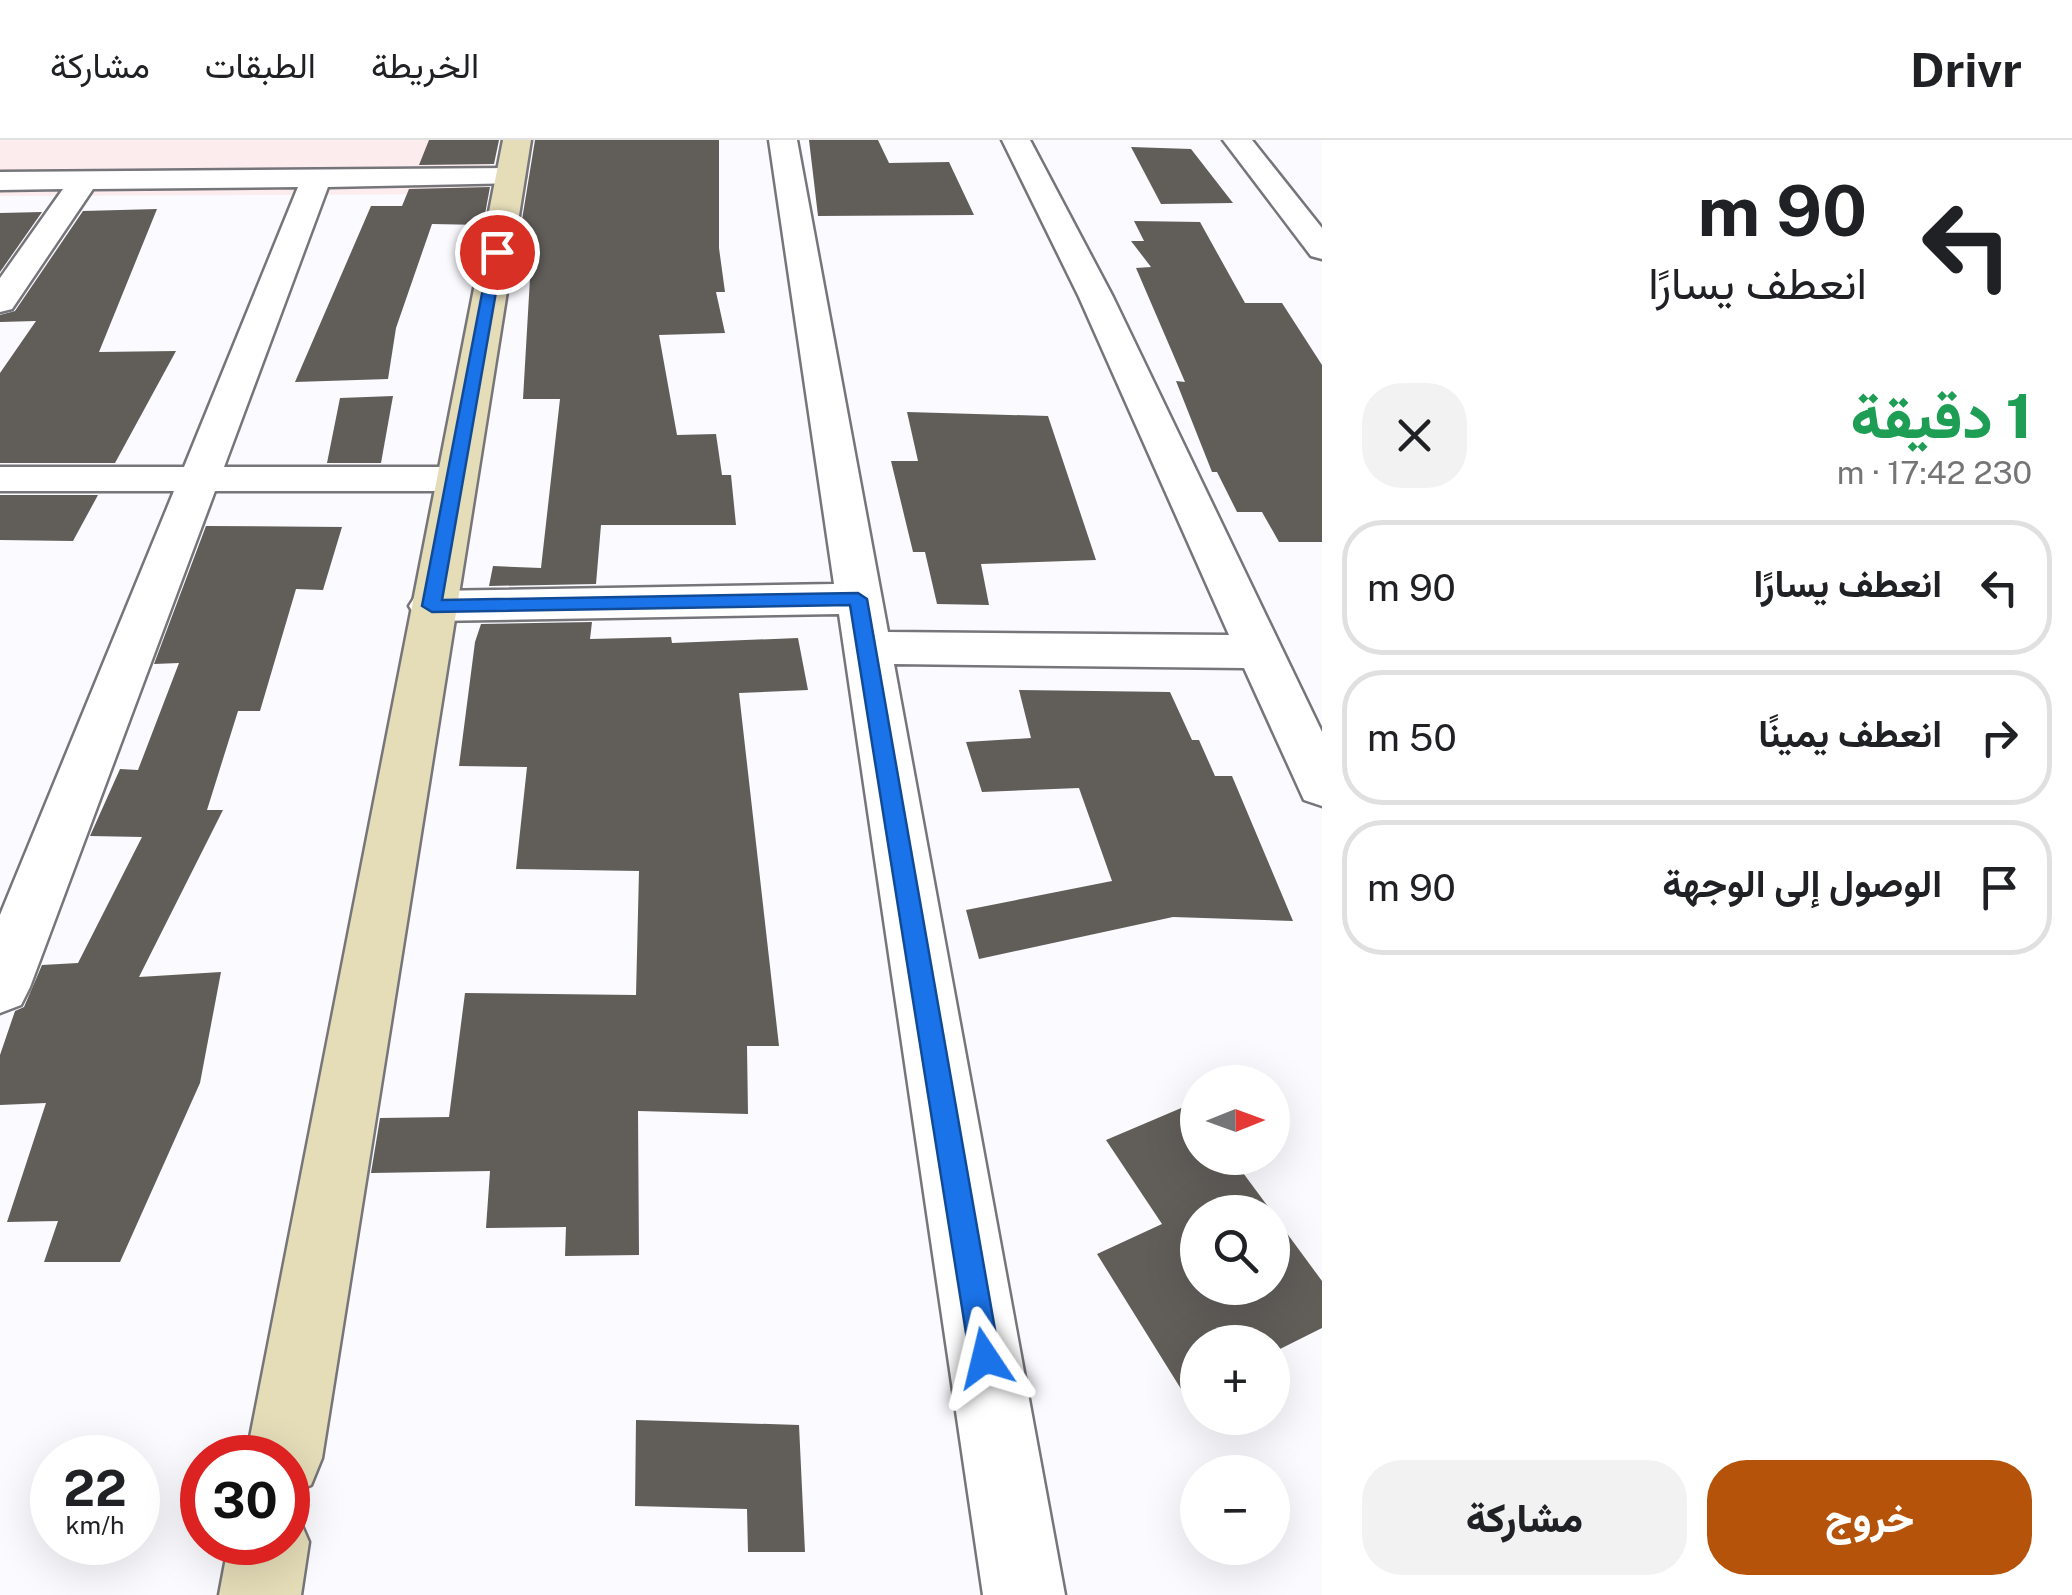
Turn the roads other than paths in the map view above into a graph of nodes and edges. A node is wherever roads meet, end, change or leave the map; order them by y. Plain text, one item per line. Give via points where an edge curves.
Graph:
1 (783, 140) edge
2 (1016, 140) edge
3 (1237, 140) edge
4 (513, 158) edge
5 (316, 180) junction
6 (0, 181) edge
7 (84, 181) junction
8 (1322, 249) edge
9 (0, 302) edge
10 (198, 477) junction
11 (0, 479) edge
12 (456, 479) junction
13 (432, 606) junction
14 (862, 624) junction
15 (1258, 652) junction
16 (1322, 786) edge
17 (0, 987) edge
18 (288, 1435) edge
19 (266, 1565) edge
20 (260, 1595) edge
21 (1024, 1595) edge

1 - 14 street
2 - 15 street via 1096,297
3 - 8 street
4 - 5 street
4 - 12 street
5 - 7 street
5 - 10 street
6 - 7 street
7 - 9 street
10 - 11 street
10 - 12 street
10 - 17 street
12 - 13 street
13 - 14 street
13 - 18 street
14 - 15 street
14 - 21 street
15 - 16 street
19 - 20 street

